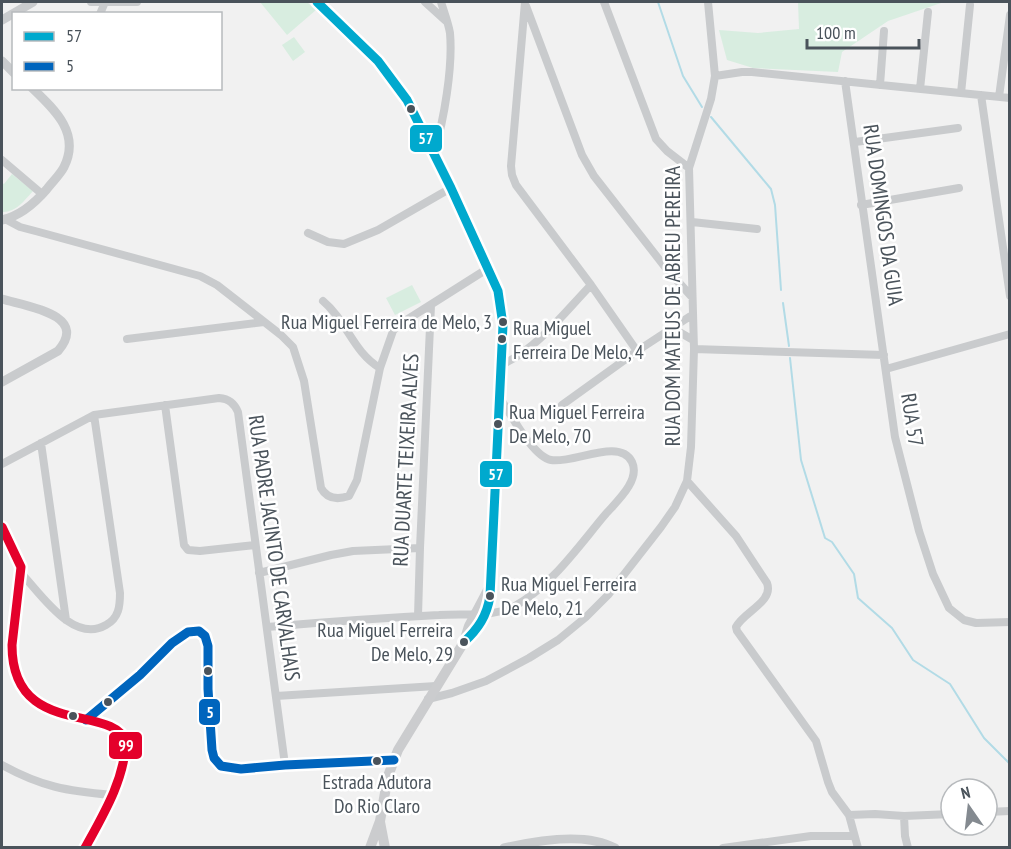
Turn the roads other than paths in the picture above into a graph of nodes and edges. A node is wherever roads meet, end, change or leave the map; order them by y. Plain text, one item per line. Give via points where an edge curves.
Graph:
1 (33, 2) edge
2 (91, 2) edge
3 (105, 2) edge
4 (137, 2) edge
5 (317, 2) edge
6 (425, 2) edge
7 (441, 2) edge
8 (525, 2) edge
9 (604, 2) edge
10 (708, 2) edge
11 (969, 6) dead end
12 (15, 12) edge
13 (928, 12) dead end
14 (1010, 15) edge
15 (447, 21) junction
16 (885, 31) dead end
17 (716, 75) junction
18 (845, 81) junction
19 (880, 85) junction
20 (920, 89) junction
21 (34, 90) edge
22 (961, 93) junction
23 (981, 95) junction
24 (999, 97) junction
25 (1010, 98) edge
26 (422, 127) junction
27 (958, 128) dead end
28 (440, 132) junction
29 (855, 142) junction
30 (434, 153) junction
31 (2, 159) edge
32 (689, 168) junction
33 (451, 188) junction
34 (959, 188) dead end
35 (42, 194) junction
36 (861, 205) junction
37 (3, 219) edge
38 (692, 222) junction
39 (757, 229) dead end
40 (308, 233) dead end
41 (487, 269) junction
42 (591, 285) junction
43 (691, 296) junction
44 (1010, 296) edge
45 (2, 299) edge
46 (323, 301) dead end
47 (431, 305) junction
48 (692, 315) junction
49 (264, 322) junction
50 (668, 330) junction
51 (1010, 334) edge
52 (127, 339) dead end
53 (693, 340) junction
54 (693, 350) junction
55 (637, 351) junction
56 (884, 355) junction
57 (501, 365) junction
58 (380, 368) junction
59 (886, 369) junction
60 (2, 382) edge
61 (500, 398) junction
62 (165, 405) junction
63 (562, 405) dead end
64 (94, 415) junction
65 (41, 443) junction
66 (2, 464) edge
67 (687, 481) junction
68 (2, 527) edge
69 (255, 545) junction
70 (420, 548) junction
71 (21, 573) junction
72 (259, 573) junction
73 (481, 613) junction
74 (418, 616) junction
75 (66, 620) junction
76 (1010, 622) edge
77 (267, 627) junction
78 (436, 686) junction
79 (276, 696) junction
80 (428, 699) junction
81 (86, 720) junction
82 (394, 760) junction
83 (2, 765) edge
84 (285, 765) junction
85 (112, 795) junction
86 (849, 815) junction
87 (939, 815) edge
88 (904, 816) junction
89 (380, 821) junction
90 (854, 836) junction
91 (85, 848) edge
92 (370, 848) edge
93 (385, 848) edge
94 (504, 848) edge
95 (615, 848) edge
96 (723, 848) edge
97 (858, 848) edge
98 (908, 848) edge

1 - 12 street
2 - 3 street
3 - 4 street
5 - 26 main road via 378,61
6 - 15 street
7 - 15 street
8 - 42 street via 512,175
8 - 43 street via 575,139 594,176
9 - 32 street via 656,139
10 - 17 street, RUA DOM MATEUS DE ABREU PEREIRA
11 - 22 street
13 - 20 street
14 - 24 street
15 - 28 street via 450,46
16 - 19 street
17 - 18 street via 742,72
17 - 32 street, RUA DOM MATEUS DE ABREU PEREIRA
18 - 19 street
18 - 29 street, RUA DOMINGOS DA GUIA
19 - 20 street
20 - 22 street
21 - 35 street via 62,118 69,141 65,164
22 - 23 street
23 - 24 street
23 - 44 street
24 - 25 street
26 - 28 street
26 - 30 main road
27 - 29 street
28 - 30 street
29 - 36 street, RUA DOMINGOS DA GUIA
30 - 33 main road
31 - 35 street
32 - 38 street, RUA DOM MATEUS DE ABREU PEREIRA
33 - 40 street via 378,230 344,244 327,243
33 - 41 main road
34 - 36 street
35 - 37 street via 26,208
36 - 56 street, RUA DOMINGOS DA GUIA
37 - 49 street via 200,276
38 - 39 street
38 - 43 street, RUA DOM MATEUS DE ABREU PEREIRA
41 - 47 street
41 - 57 main road via 500,301
42 - 55 street
42 - 57 street via 530,347
43 - 48 street, RUA DOM MATEUS DE ABREU PEREIRA
45 - 60 street via 53,313 64,324 67,336 58,351
46 - 58 street via 343,322 363,355
47 - 58 street via 397,326
47 - 70 street, RUA DUARTE TEIXEIRA ALVES
48 - 50 street
48 - 53 street, RUA DOM MATEUS DE ABREU PEREIRA
49 - 52 street
49 - 58 street via 286,340 297,356 320,485 327,496 347,496 353,491
50 - 53 street
50 - 55 street
51 - 59 street
53 - 54 street, RUA DOM MATEUS DE ABREU PEREIRA
54 - 56 street
54 - 67 street, RUA DOM MATEUS DE ABREU PEREIRA
55 - 63 street
56 - 59 street, RUA 57
57 - 61 main road
59 - 76 street, RUA 57 via 900,463 943,599 964,621
61 - 73 main road via 489,588
61 - 73 street via 546,459 565,461 614,450 632,462 633,474 577,549 536,591 505,611
62 - 64 street, RUA PADRE JACINTO DE CARVALHAIS
62 - 69 street, RUA PADRE JACINTO DE CARVALHAIS via 225,398 235,406
62 - 69 street via 183,545 188,550 200,551
64 - 65 street, RUA PADRE JACINTO DE CARVALHAIS
64 - 75 street via 120,609 111,622 96,630
65 - 66 street, RUA PADRE JACINTO DE CARVALHAIS
65 - 75 street
67 - 80 street, RUA DOM MATEUS DE ABREU PEREIRA via 655,536 608,596 586,617 529,658 469,688
67 - 86 street via 735,536 767,583 768,594 740,620 737,631 816,741 832,792
68 - 71 street
69 - 72 street, RUA PADRE JACINTO DE CARVALHAIS
70 - 72 street via 342,553
70 - 74 street, RUA DUARTE TEIXEIRA ALVES
71 - 75 street
71 - 81 street via 12,645 16,677 42,705
72 - 77 street, RUA PADRE JACINTO DE CARVALHAIS
73 - 74 street
73 - 78 main road via 476,630
74 - 77 street
77 - 79 street, RUA PADRE JACINTO DE CARVALHAIS
78 - 79 street
78 - 80 main road
79 - 84 street, RUA PADRE JACINTO DE CARVALHAIS
80 - 82 main road
81 - 84 street via 172,643 188,632 199,631 208,646 210,728 217,763 241,770
81 - 85 street via 120,731 126,742
82 - 84 street
82 - 89 main road
83 - 85 street via 29,780 56,788
85 - 91 street
86 - 88 street
86 - 90 street
87 - 88 street
88 - 98 street
89 - 92 main road
89 - 93 main road
90 - 96 street via 811,836
90 - 97 street
94 - 95 street via 584,839

